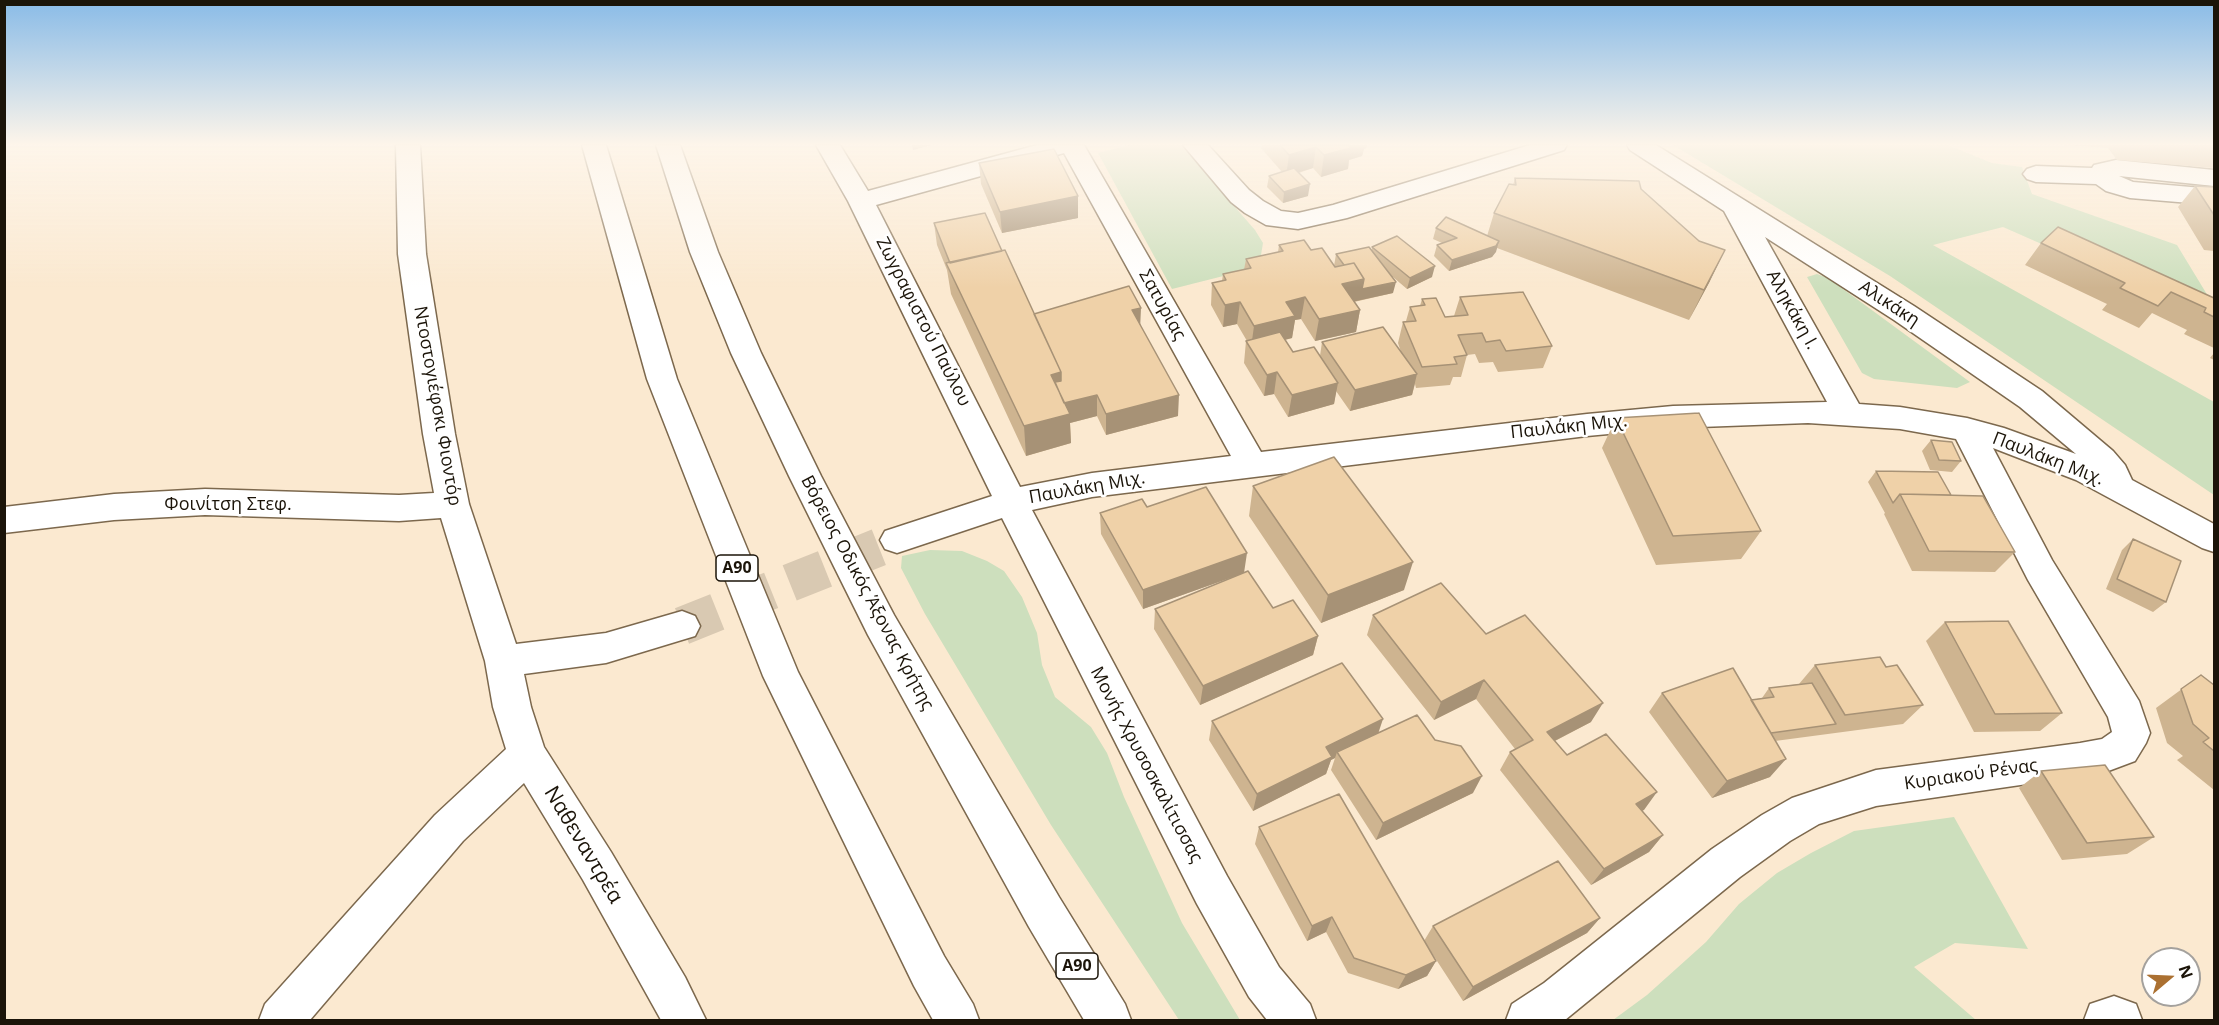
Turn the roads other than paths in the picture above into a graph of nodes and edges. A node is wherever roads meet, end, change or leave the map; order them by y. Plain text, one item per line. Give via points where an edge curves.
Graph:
1 (410, 193) edge
2 (608, 193) edge
3 (684, 193) edge
4 (856, 193) edge
5 (890, 193) edge
6 (1099, 193) edge
7 (1237, 193) edge
8 (1400, 193) edge
9 (1714, 193) edge
10 (2164, 193) edge
11 (2214, 197) edge
12 (861, 201) junction
13 (1736, 207) junction
14 (1849, 414) junction
15 (1967, 429) junction
16 (1252, 465) junction
17 (2119, 488) junction
18 (1011, 502) junction
19 (453, 504) junction
20 (4, 520) edge
21 (2214, 539) edge
22 (897, 540) tunnel mouth
23 (682, 626) tunnel mouth
24 (504, 661) junction
25 (527, 754) junction
26 (281, 1020) edge
27 (684, 1020) edge
28 (957, 1020) edge
29 (1109, 1020) edge
30 (1294, 1020) edge
31 (1528, 1020) edge
32 (2106, 1020) edge
33 (2120, 1020) edge

1 - 19 main road, Ντοστογιέφσκι Φιοντόρ via 412,254
2 - 28 main road, Α90 via 662,379 781,676
3 - 29 main road, Βόρειος Οδικός Άξονας Κρήτης / Α90 via 738,333 881,625
4 - 12 main road, Ζωγραφιστού Παύλου
5 - 12 main road
6 - 16 main road, Σατυρίας
7 - 8 main road via 1275,219 1298,221
9 - 13 main road, Αλικάκη
10 - 11 main road
12 - 18 main road, Ζωγραφιστού Παύλου
13 - 14 main road, Αληκάκη Ι.
13 - 17 main road, Αλικάκη via 2031,399 2102,459
14 - 15 main road, Παυλάκη Μιχ.
14 - 16 main road, Παυλάκη Μιχ. via 1630,420
15 - 17 main road, Παυλάκη Μιχ. via 2056,458
15 - 31 main road, Κυριακού Ρένας via 2040,570 2126,713 2131,733 2127,743 2103,756 1876,788 1806,811 1726,863
16 - 18 main road, Παυλάκη Μιχ. via 1092,484
17 - 21 main road, Παυλάκη Μιχ.
18 - 22 main road, Παυλάκη Μιχ.
18 - 30 main road, Μονής Χρυσοσκαλίτισσας via 1232,928 1264,982
19 - 20 main road, Φοινίτση Στεφ. via 399,508 205,502 114,507
19 - 24 main road, Ντοστογιέφσκι Φιοντόρ
23 - 24 main road via 606,648
24 - 25 main road, Ναθεναντρέα via 512,707
25 - 26 main road via 449,828
25 - 27 main road, Ναθεναντρέα via 597,866
32 - 33 main road

